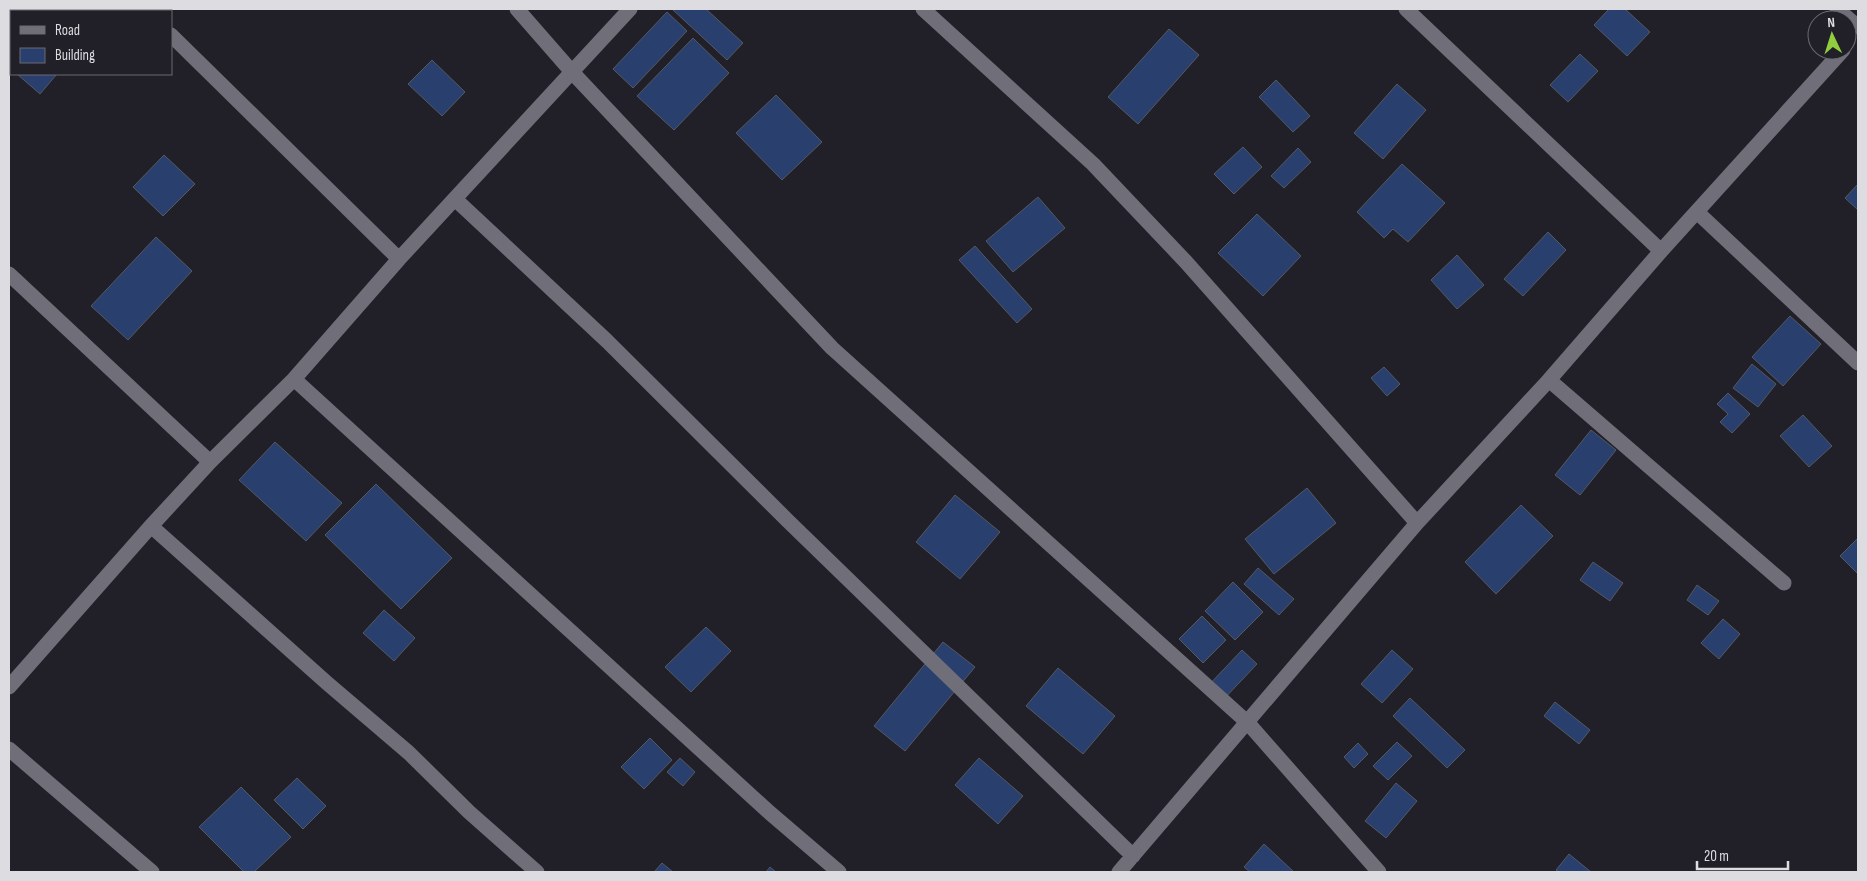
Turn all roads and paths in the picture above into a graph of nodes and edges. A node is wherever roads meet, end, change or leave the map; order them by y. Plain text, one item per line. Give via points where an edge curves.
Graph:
1 (518, 9) edge
2 (630, 9) edge
3 (923, 9) edge
4 (1406, 9) edge
5 (1836, 9) edge
6 (1858, 27) edge
7 (172, 36) edge
8 (1834, 60) edge
9 (572, 72) junction
10 (455, 199) junction
11 (1697, 212) junction
12 (1661, 251) junction
13 (399, 259) junction
14 (9, 274) edge
15 (1858, 363) edge
16 (294, 379) junction
17 (1549, 380) junction
18 (210, 462) junction
19 (1417, 523) junction
20 (151, 526) junction
21 (1784, 583) dead end
22 (9, 687) edge
23 (1248, 723) junction
24 (9, 750) edge
25 (1133, 856) junction
26 (152, 872) edge
27 (537, 872) edge
28 (839, 872) edge
29 (1119, 872) edge
30 (1379, 872) edge

1 - 9 street
2 - 9 street
3 - 19 street via 1093,164 1186,262
4 - 12 street
5 - 6 street
7 - 13 street
8 - 11 street
9 - 10 street
9 - 23 street via 832,348
10 - 13 street
10 - 25 street via 607,341 788,522
11 - 12 street
11 - 15 street
12 - 17 street
13 - 16 street
14 - 18 street
16 - 18 street
16 - 28 street via 770,813
17 - 19 street
17 - 21 street
18 - 20 street
19 - 23 street
20 - 22 street
20 - 27 street via 409,753
23 - 25 street
23 - 30 street
24 - 26 street
25 - 29 street

